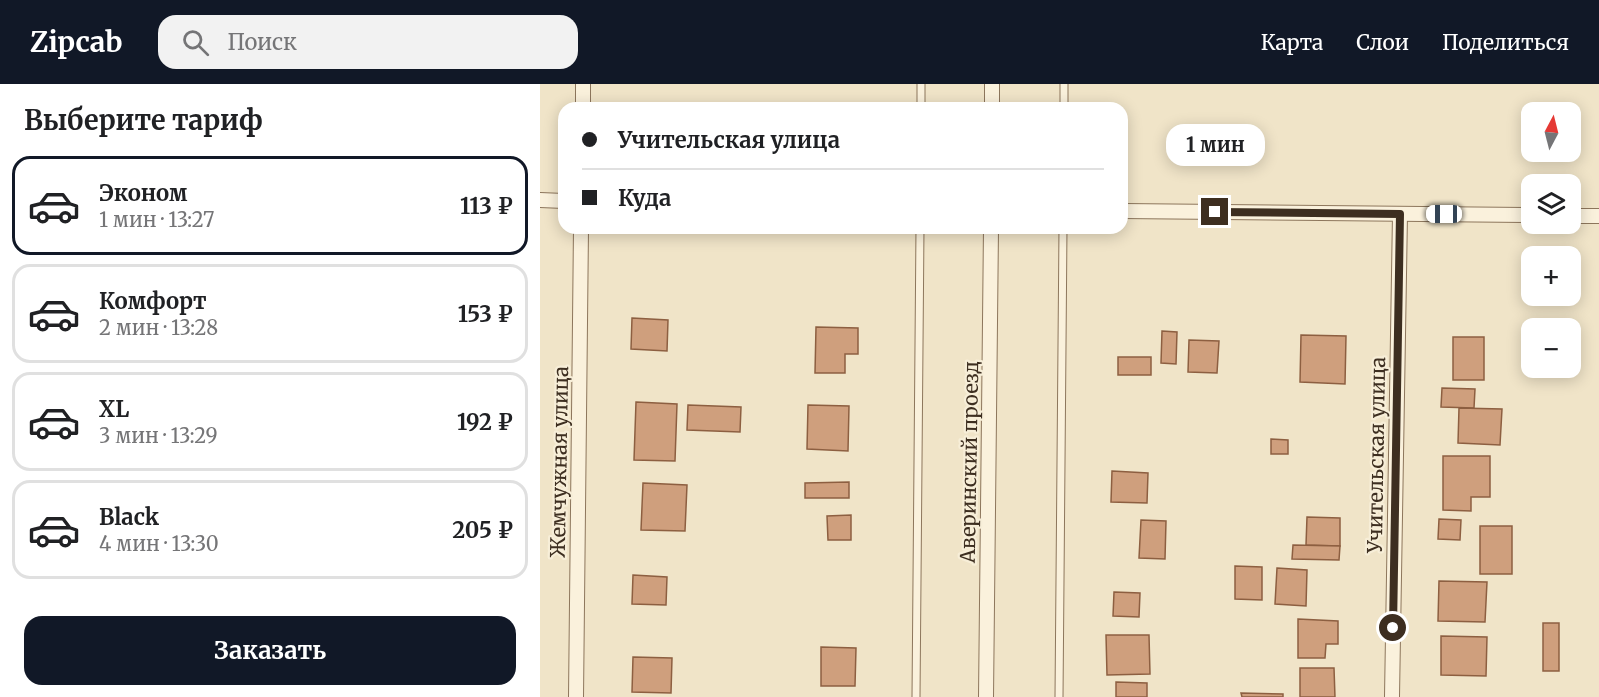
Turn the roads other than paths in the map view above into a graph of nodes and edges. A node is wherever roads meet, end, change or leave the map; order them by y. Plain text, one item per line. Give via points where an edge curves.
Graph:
1 (584, 84) edge
2 (921, 84) edge
3 (992, 84) edge
4 (1064, 84) edge
5 (583, 102) edge
6 (921, 102) edge
7 (992, 102) edge
8 (1064, 102) edge
9 (540, 200) edge
10 (558, 201) edge
11 (1128, 211) edge
12 (1400, 214) junction
13 (1521, 215) edge
14 (1581, 216) edge
15 (1599, 216) edge
16 (581, 234) edge
17 (920, 234) edge
18 (991, 234) edge
19 (1063, 234) edge
20 (576, 697) edge
21 (916, 697) edge
22 (986, 697) edge
23 (1059, 697) edge
24 (1392, 697) edge

1 - 5 street
2 - 6 lane
3 - 7 street
4 - 8 lane
9 - 10 street
11 - 12 street
12 - 13 street
12 - 24 street, Учительская улица
14 - 15 street
16 - 20 street, Жемчужная улица
17 - 21 lane
18 - 22 street, Аверинский проезд
19 - 23 lane

